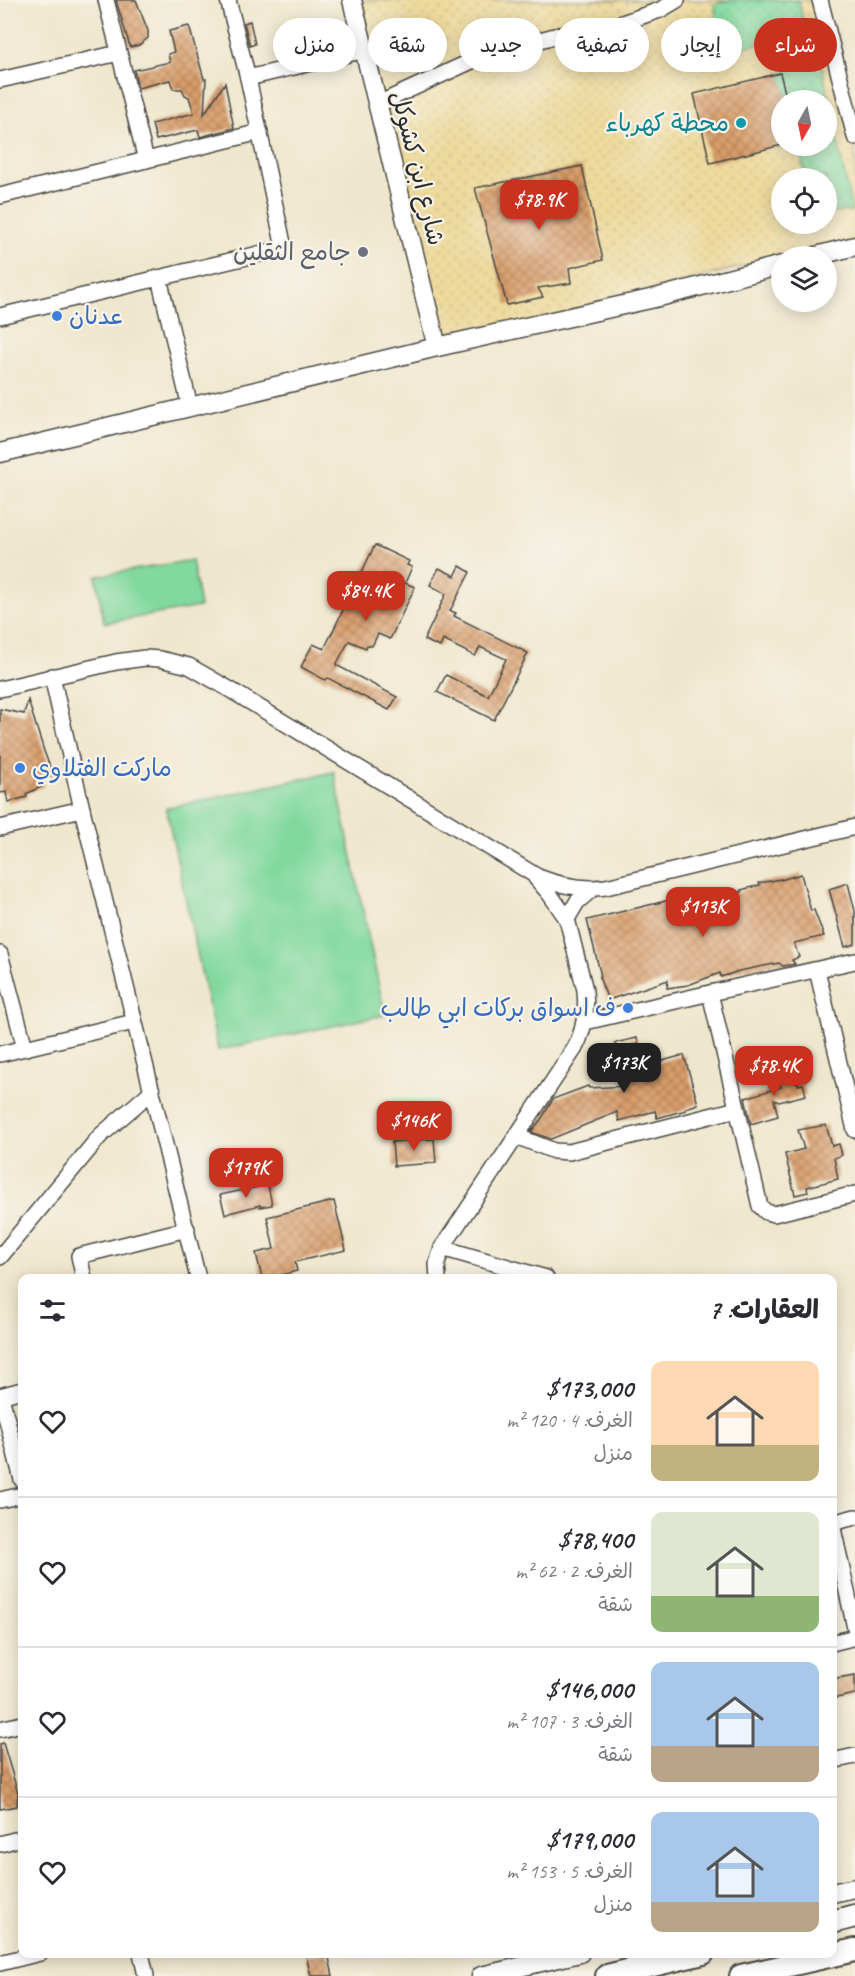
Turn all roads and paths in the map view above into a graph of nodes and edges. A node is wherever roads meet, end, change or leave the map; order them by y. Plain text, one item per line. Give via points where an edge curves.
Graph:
1 (106, 0) edge
2 (228, 0) edge
3 (352, 0) edge
4 (677, 0) edge
5 (820, 0) edge
6 (365, 50) junction
7 (119, 53) junction
8 (248, 78) junction
9 (0, 80) edge
10 (378, 104) junction
11 (260, 132) junction
12 (855, 137) edge
13 (146, 160) junction
14 (0, 196) edge
15 (855, 246) edge
16 (837, 251) edge
17 (771, 268) edge
18 (159, 278) junction
19 (0, 316) edge
20 (437, 347) junction
21 (190, 407) junction
22 (0, 453) edge
23 (52, 676) junction
24 (0, 689) edge
25 (82, 809) junction
26 (855, 827) edge
27 (0, 828) edge
28 (526, 870) junction
29 (592, 889) junction
30 (567, 919) junction
31 (0, 954) edge
32 (855, 962) edge
33 (816, 970) junction
34 (710, 993) junction
35 (134, 1022) junction
36 (585, 1022) junction
37 (25, 1048) junction
38 (0, 1054) edge
39 (152, 1091) junction
40 (737, 1109) junction
41 (855, 1130) edge
42 (516, 1136) junction
43 (855, 1194) edge
44 (187, 1229) junction
45 (442, 1248) junction
46 (0, 1257) edge
47 (83, 1274) edge
48 (197, 1274) edge
49 (438, 1274) edge
50 (532, 1274) edge
51 (18, 1391) edge
52 (0, 1396) edge
53 (18, 1465) edge
54 (18, 1496) edge
55 (0, 1500) edge
56 (855, 1517) edge
57 (837, 1522) edge
58 (837, 1546) edge
59 (855, 1628) edge
60 (855, 1637) edge
61 (837, 1642) edge
62 (18, 1725) edge
63 (0, 1729) edge
64 (855, 1756) edge
65 (837, 1760) edge
66 (18, 1839) edge
67 (0, 1844) edge
68 (855, 1888) edge
69 (837, 1892) edge
70 (855, 1916) edge
71 (837, 1921) edge
72 (855, 1950) edge
73 (837, 1954) edge
74 (18, 1958) edge
75 (142, 1958) edge
76 (558, 1958) edge
77 (682, 1958) edge
78 (820, 1958) edge
79 (0, 1962) edge
80 (146, 1976) edge
81 (481, 1976) edge
82 (608, 1976) edge
83 (741, 1976) edge

1 - 7 street
2 - 8 street
3 - 6 street, شارع ابن كشوكل
4 - 10 street via 607,28 570,32 486,54
5 - 12 street
6 - 8 street
6 - 10 street, شارع ابن كشوكل
7 - 9 street
7 - 13 street
8 - 11 street
10 - 20 street, شارع ابن كشوكل
11 - 13 street
11 - 18 street via 284,248
13 - 14 street
15 - 16 street
17 - 20 street
18 - 19 street
18 - 21 street
20 - 21 street
21 - 22 street
23 - 24 street
23 - 25 street
23 - 28 street via 130,659 160,659 189,666
25 - 27 street
25 - 35 street
26 - 29 street
28 - 29 street via 564,886
28 - 30 street via 549,892
29 - 30 street via 577,902
30 - 36 street via 585,990
31 - 37 street
32 - 33 street
33 - 34 street
33 - 41 street
34 - 36 street
34 - 40 street
35 - 37 street
35 - 39 street
36 - 42 street via 575,1048
37 - 38 street
39 - 44 street
39 - 46 street via 100,1136
40 - 42 street via 569,1152 554,1151
40 - 43 street via 758,1202 765,1212 774,1214
42 - 45 street
44 - 47 street via 79,1256
44 - 48 street
45 - 49 street
45 - 50 street
51 - 52 street
52 - 53 street
54 - 55 street
56 - 57 street
58 - 59 street
60 - 61 street
62 - 63 street
64 - 65 street
66 - 67 street
68 - 69 street
70 - 71 main road
72 - 73 main road
74 - 79 street
75 - 80 street
76 - 81 street
77 - 82 main road
78 - 83 main road

